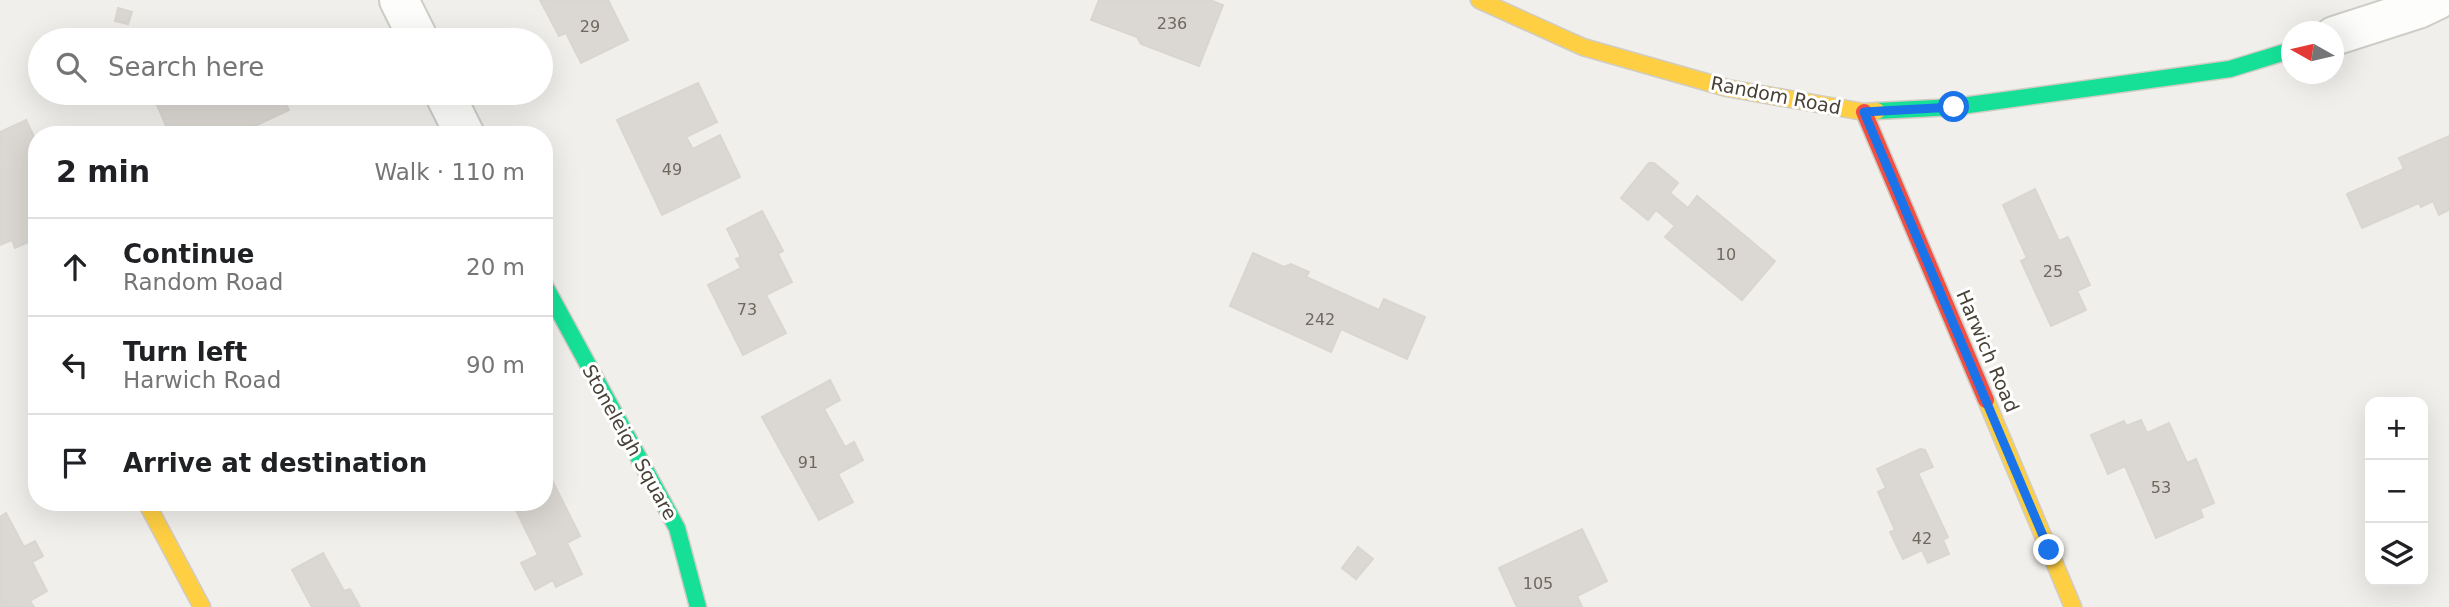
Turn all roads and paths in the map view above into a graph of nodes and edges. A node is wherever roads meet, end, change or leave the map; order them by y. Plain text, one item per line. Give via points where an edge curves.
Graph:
1 (399, 0) edge
2 (1479, 0) edge
3 (2437, 0) edge
4 (413, 28) edge
5 (2344, 33) edge
6 (2281, 53) edge
7 (450, 105) edge
8 (1864, 112) junction
9 (460, 126) edge
10 (553, 301) edge
11 (151, 511) edge
12 (202, 607) edge
13 (698, 607) edge
14 (2073, 607) edge

1 - 4 street
2 - 8 street, Random Road via 1583,47 1727,88
3 - 5 street
6 - 8 street, Random Road via 2230,69 1954,107
7 - 9 street
8 - 14 street, Harwich Road
10 - 13 street, Stoneleigh Square via 677,528
11 - 12 street

